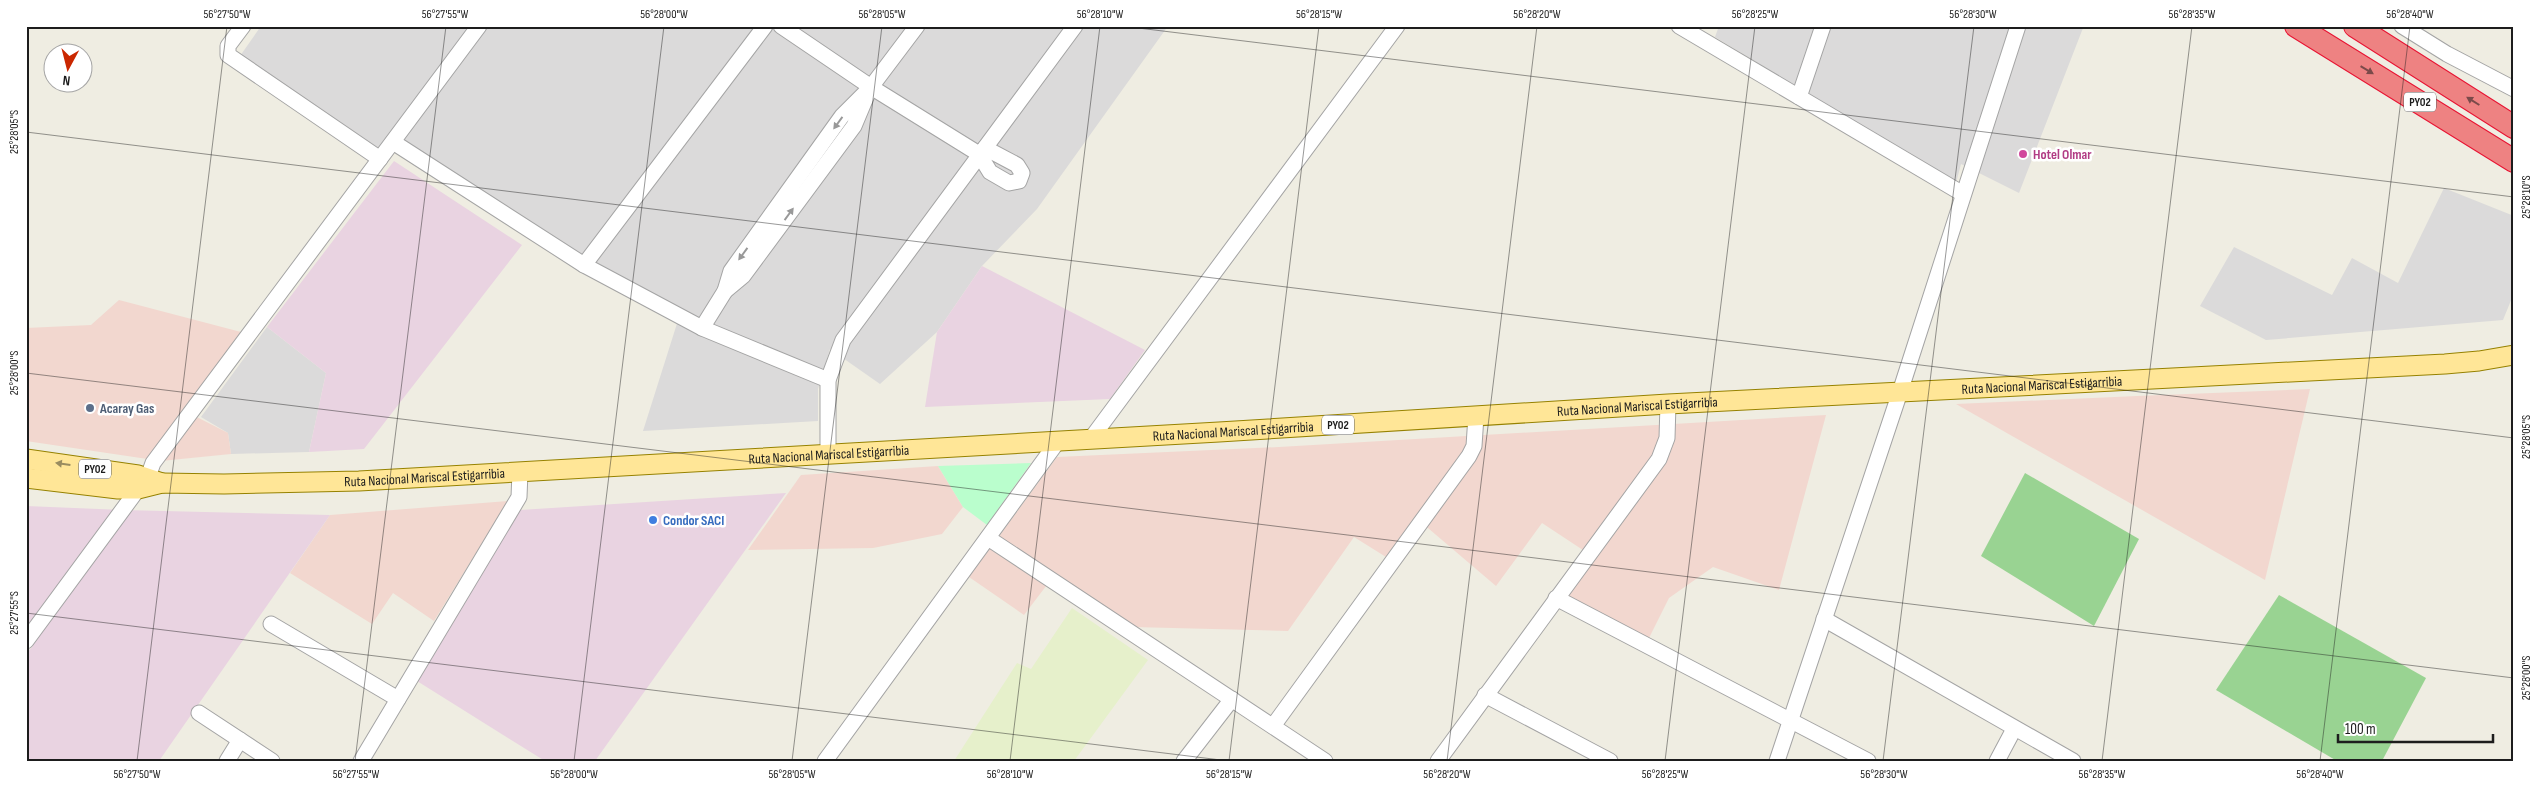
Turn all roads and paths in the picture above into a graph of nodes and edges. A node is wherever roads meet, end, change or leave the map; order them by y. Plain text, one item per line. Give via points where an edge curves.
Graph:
1 (242, 26) edge
2 (765, 26) edge
3 (781, 26) edge
4 (917, 26) edge
5 (1075, 26) edge
6 (1397, 26) edge
7 (1679, 26) edge
8 (1823, 26) edge
9 (2018, 26) edge
10 (2296, 26) edge
11 (2355, 26) edge
12 (2402, 26) edge
13 (473, 28) edge
14 (871, 87) junction
15 (2514, 89) edge
16 (1799, 97) junction
17 (2514, 127) edge
18 (393, 142) junction
19 (982, 151) junction
20 (380, 159) junction
21 (2514, 161) edge
22 (1963, 194) junction
23 (584, 265) junction
24 (702, 328) junction
25 (2514, 355) edge
26 (828, 380) junction
27 (1900, 392) junction
28 (1668, 404) junction
29 (1476, 416) junction
30 (1090, 440) junction
31 (1058, 441) junction
32 (828, 454) junction
33 (26, 459) edge
34 (520, 472) junction
35 (26, 478) edge
36 (149, 483) junction
37 (988, 538) junction
38 (1556, 598) junction
39 (1824, 619) junction
40 (271, 624) dead end
41 (26, 641) edge
42 (1485, 695) junction
43 (398, 699) junction
44 (1232, 699) junction
45 (199, 713) dead end
46 (1791, 719) junction
47 (1273, 726) junction
48 (2014, 729) junction
49 (240, 740) junction
50 (227, 761) edge
51 (272, 761) edge
52 (361, 761) edge
53 (825, 761) edge
54 (1184, 761) edge
55 (1325, 761) edge
56 (1438, 761) edge
57 (1610, 761) edge
58 (1777, 761) edge
59 (1868, 761) edge
60 (1997, 761) edge
61 (2073, 761) edge

1 - 20 street via 228,46 228,55
2 - 23 street
3 - 14 street
4 - 14 street
5 - 19 street
6 - 30 street
7 - 16 street
8 - 16 street
9 - 22 street
10 -> 21 highway, PY02
17 -> 11 highway, PY02
12 - 15 street
13 - 18 street
14 - 19 street
14 - 24 street via 854,126 743,276 725,291
16 - 22 street
18 - 20 street
18 - 23 street
19 - 26 street via 842,340
20 - 36 street via 153,463
22 - 27 street
23 - 24 street
24 - 26 street
25 - 27 main road, Ruta Nacional Mariscal Estigarribia / PY02 via 2445,364
26 - 32 street
27 - 28 main road, Ruta Nacional Mariscal Estigarribia / PY02
27 - 39 street
28 - 29 main road, Ruta Nacional Mariscal Estigarribia / PY02
28 - 38 street via 1667,438 1659,459
29 - 30 main road, Ruta Nacional Mariscal Estigarribia / PY02
29 - 47 street via 1474,446 1469,456
30 - 31 main road, Ruta Nacional Mariscal Estigarribia / PY02
31 - 32 main road, Ruta Nacional Mariscal Estigarribia / PY02
31 - 37 street
32 - 34 main road, Ruta Nacional Mariscal Estigarribia / PY02
36 -> 33 main road, Ruta Nacional Mariscal Estigarribia / PY02
34 - 36 main road, Ruta Nacional Mariscal Estigarribia / PY02 via 359,481
34 - 43 street via 519,497
35 - 36 main road, Ruta Nacional Mariscal Estigarribia / PY02 via 118,489
36 - 41 street
37 - 44 street
37 - 53 street
38 - 42 street
38 - 46 street
39 - 46 street
39 - 48 street
40 - 43 street
42 - 56 street
42 - 57 street
43 - 52 street
44 - 47 street
44 - 54 street
45 - 49 street
46 - 58 street
46 - 59 street
47 - 55 street
48 - 60 street
48 - 61 street
49 - 50 street
49 - 51 street

